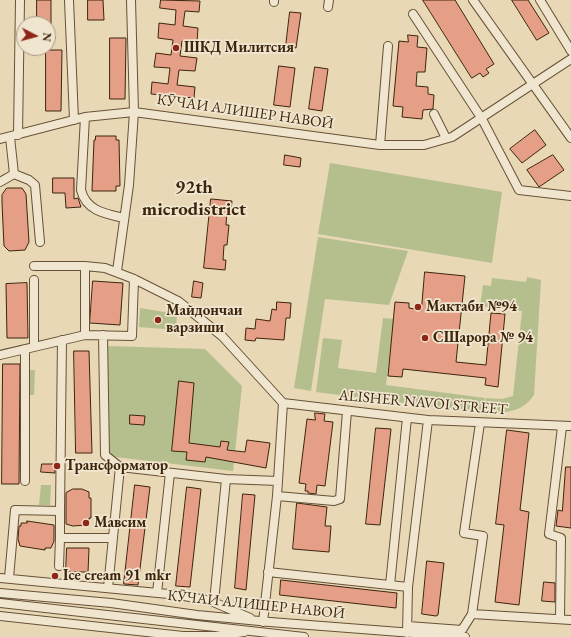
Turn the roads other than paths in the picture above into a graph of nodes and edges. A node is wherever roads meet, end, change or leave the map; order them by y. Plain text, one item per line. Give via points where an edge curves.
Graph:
1 (20, 0) edge
2 (69, 0) edge
3 (131, 0) edge
4 (473, 0) edge
5 (540, 0) edge
6 (413, 14) dead end
7 (388, 46) dead end
8 (571, 50) edge
9 (571, 59) edge
10 (533, 85) junction
11 (134, 112) junction
12 (434, 114) dead end
13 (85, 117) junction
14 (482, 119) junction
15 (74, 120) junction
16 (14, 136) junction
17 (446, 138) junction
18 (571, 138) edge
19 (0, 139) edge
20 (380, 145) junction
21 (14, 174) junction
22 (0, 182) edge
23 (571, 196) edge
24 (124, 218) junction
25 (40, 242) dead end
26 (34, 266) dead end
27 (86, 266) junction
28 (117, 271) junction
29 (134, 279) junction
30 (34, 280) dead end
31 (86, 335) junction
32 (103, 335) junction
33 (62, 340) junction
34 (34, 347) junction
35 (25, 349) junction
36 (0, 355) edge
37 (283, 403) junction
38 (347, 410) junction
39 (407, 418) junction
40 (428, 420) junction
41 (480, 423) junction
42 (562, 426) junction
43 (571, 426) edge
44 (120, 467) junction
45 (170, 473) junction
46 (226, 479) junction
47 (25, 481) dead end
48 (278, 481) junction
49 (277, 496) junction
50 (60, 511) junction
51 (60, 538) junction
52 (112, 538) junction
53 (59, 566) dead end
54 (268, 572) junction
55 (0, 578) edge
56 (9, 578) junction
57 (390, 585) junction
58 (408, 587) junction
59 (108, 588) junction
60 (0, 593) edge
61 (157, 593) junction
62 (214, 602) junction
63 (0, 603) edge
64 (472, 614) junction
65 (0, 616) edge
66 (560, 619) junction
67 (254, 620) junction
68 (571, 620) edge
69 (263, 622) junction
70 (408, 630) junction
71 (253, 631) junction
72 (140, 634) edge
73 (390, 634) edge
74 (275, 635) edge
75 (304, 637) edge
76 (465, 637) edge

1 - 16 street
2 - 15 street
3 - 11 street
4 - 10 street
5 - 8 street
6 - 14 street
7 - 20 street
9 - 10 street
10 - 14 street, КӮЧАИ АЛИШЕР НАВОӢ
10 - 18 street
11 - 13 street, КӮЧАИ АЛИШЕР НАВОӢ
11 - 20 street, КӮЧАИ АЛИШЕР НАВОӢ
11 - 24 street
12 - 17 street
13 - 15 street, КӮЧАИ АЛИШЕР НАВОӢ
13 - 24 street via 81,190 83,198 96,210
14 - 17 street, КӮЧАИ АЛИШЕР НАВОӢ
14 - 23 street via 519,190
15 - 16 street, КӮЧАИ АЛИШЕР НАВОӢ
16 - 19 street, КӮЧАИ АЛИШЕР НАВОӢ
16 - 21 street
17 - 20 street, КӮЧАИ АЛИШЕР НАВОӢ via 424,145
21 - 22 street
21 - 25 street via 35,185
24 - 28 street
26 - 27 street
27 - 28 street
27 - 31 street
28 - 29 street
29 - 32 street via 132,336
29 - 37 street via 178,301 222,336
30 - 34 street
31 - 32 street
31 - 33 street
32 - 44 street via 105,455
33 - 34 street
33 - 50 street
34 - 35 street
35 - 36 street
35 - 47 street
37 - 38 street, ALISHER NAVOI STREET
37 - 48 street
38 - 39 street, ALISHER NAVOI STREET
38 - 49 street via 340,498 334,502
39 - 40 street, ALISHER NAVOI STREET
39 - 57 street
40 - 41 street, ALISHER NAVOI STREET
40 - 58 street
41 - 42 street, ALISHER NAVOI STREET
41 - 64 street, КӮЧАИ АЛИШЕР НАВОӢ via 464,533 482,536
42 - 43 street, ALISHER NAVOI STREET
42 - 66 street via 549,534 561,538
44 - 45 street
44 - 52 street
45 - 46 street
45 - 61 street
46 - 48 street
46 - 62 street
48 - 49 street
49 - 54 street
50 - 51 street
50 - 56 street via 15,510
51 - 52 street
51 - 53 street
52 - 59 street
54 - 57 street
54 - 69 street
55 - 56 street
56 - 59 street
57 - 58 street
58 - 70 street
59 - 61 street
60 - 67 street, КӮЧАИ АЛИШЕР НАВОӢ
61 - 62 street
62 - 67 street
63 - 71 street, КӮЧАИ АЛИШЕР НАВОӢ
64 - 66 street
64 - 70 street, КӮЧАИ АЛИШЕР НАВОӢ via 462,630
65 - 72 street
66 - 68 street
67 - 69 street, КӮЧАИ АЛИШЕР НАВОӢ
69 - 73 street, КӮЧАИ АЛИШЕР НАВОӢ
70 - 73 street, КӮЧАИ АЛИШЕР НАВОӢ
70 - 76 street, КӮЧАИ АЛИШЕР НАВОӢ
71 - 72 street via 201,636
71 - 74 street, КӮЧАИ АЛИШЕР НАВОӢ
74 - 75 street, КӮЧАИ АЛИШЕР НАВОӢ

